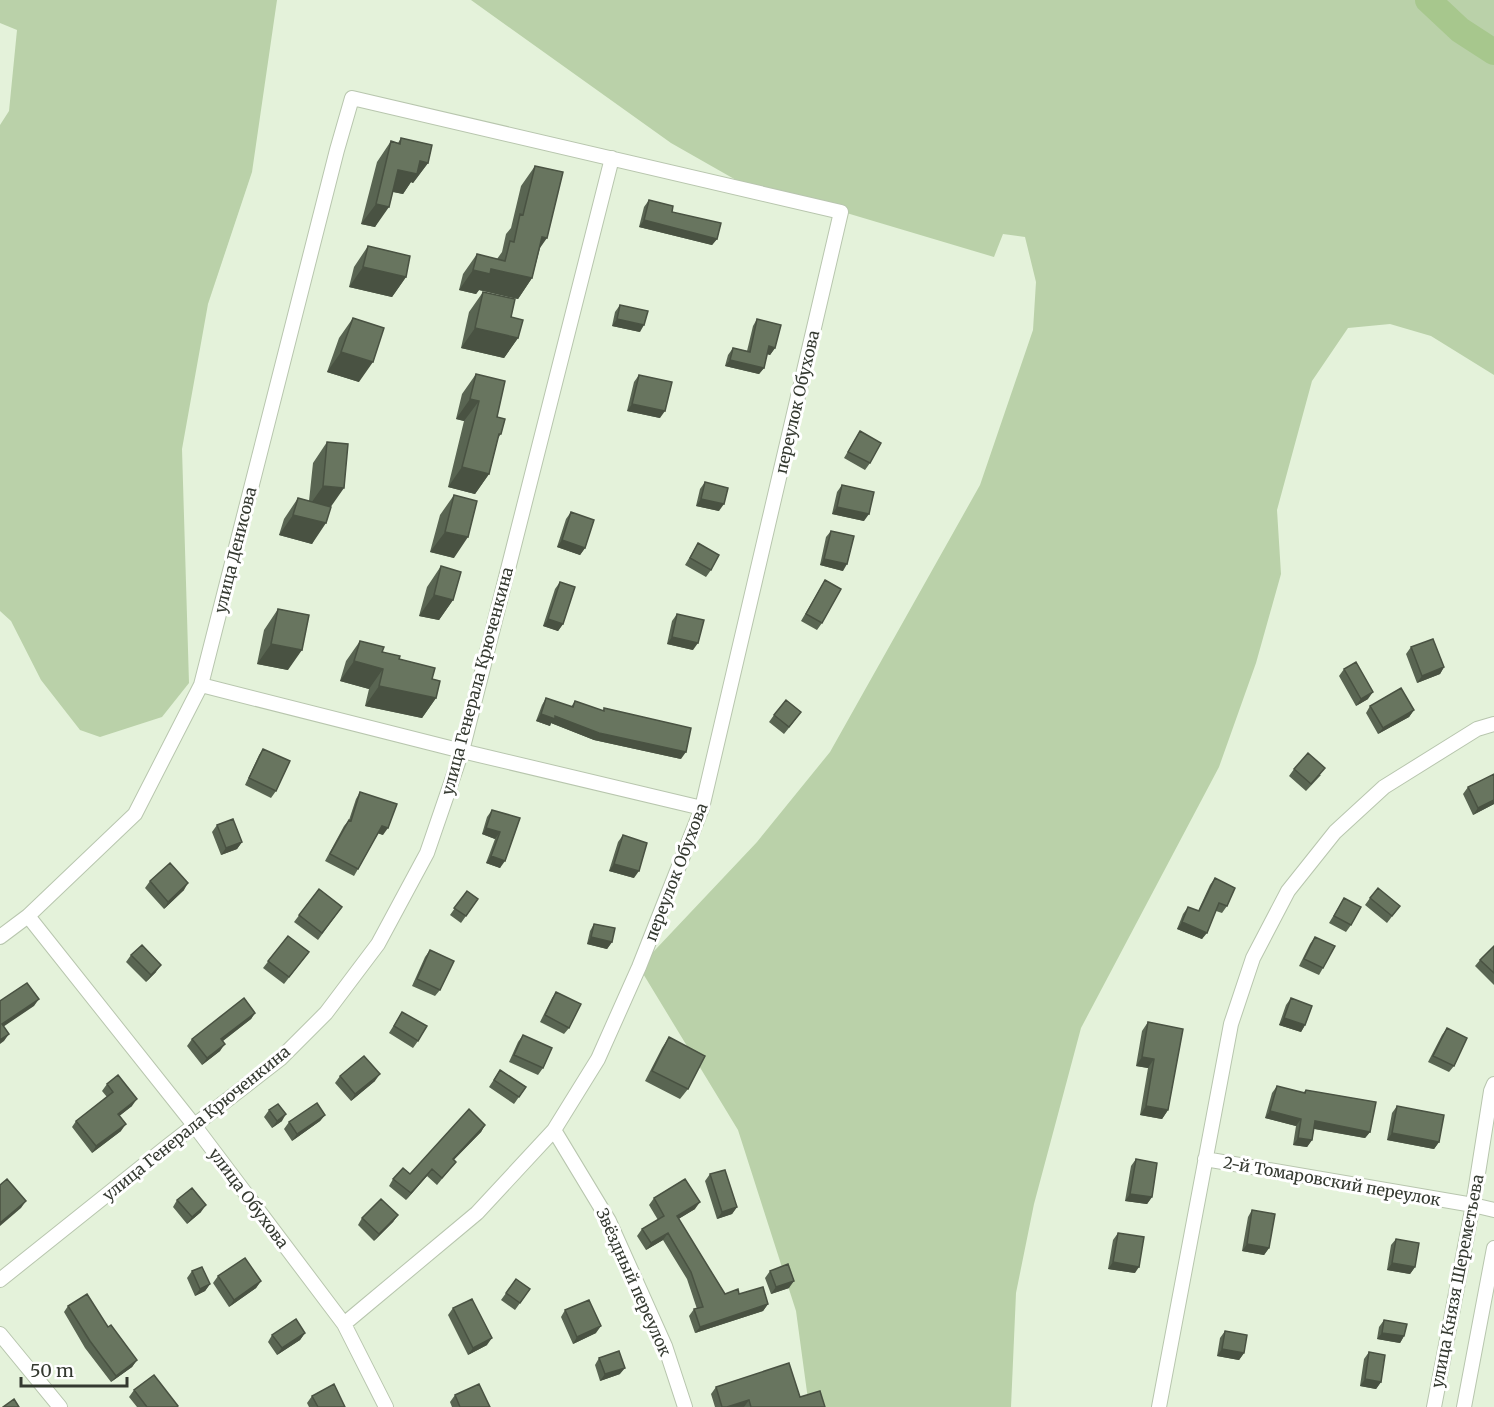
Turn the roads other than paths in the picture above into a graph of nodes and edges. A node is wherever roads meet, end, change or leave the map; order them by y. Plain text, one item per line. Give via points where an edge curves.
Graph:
1 (612, 158) junction
2 (201, 685) junction
3 (1494, 724) edge
4 (462, 751) junction
5 (702, 808) junction
6 (28, 916) junction
7 (0, 937) edge
8 (1494, 1084) edge
9 (194, 1125) junction
10 (554, 1130) junction
11 (1205, 1159) junction
12 (1473, 1205) junction
13 (1494, 1210) edge
14 (1494, 1248) edge
15 (0, 1280) edge
16 (344, 1324) junction
17 (0, 1334) edge
18 (60, 1407) edge
19 (386, 1407) edge
20 (686, 1407) edge
21 (1159, 1407) edge
22 (1434, 1407) edge
23 (1464, 1407) edge

1 - 2 street, улица Денисова via 352,98
1 - 4 street, улица Генерала Крюченкина
1 - 5 street, переулок Обухова via 841,212
2 - 4 street
2 - 6 street, улица Денисова via 135,814
3 - 11 street via 1477,729 1384,787 1335,832 1288,891 1253,958 1231,1024
4 - 5 street
4 - 9 street, улица Генерала Крюченкина via 427,853 378,944 326,1013 280,1059
5 - 10 street, переулок Обухова via 598,1059
6 - 7 street, улица Денисова
6 - 9 street, улица Обухова
8 - 12 street, улица Князя Шереметьева
9 - 15 street, улица Генерала Крюченкина
9 - 16 street, улица Обухова
10 - 16 street, переулок Обухова via 477,1213
10 - 20 street, Звёздный переулок via 609,1221 665,1346
11 - 12 street, 2-й Томаровский переулок
11 - 21 street
12 - 13 street, 2-й Томаровский переулок
12 - 22 street, улица Князя Шереметьева
14 - 23 street, улица Князя Шереметьева
16 - 19 street, улица Обухова
17 - 18 street

